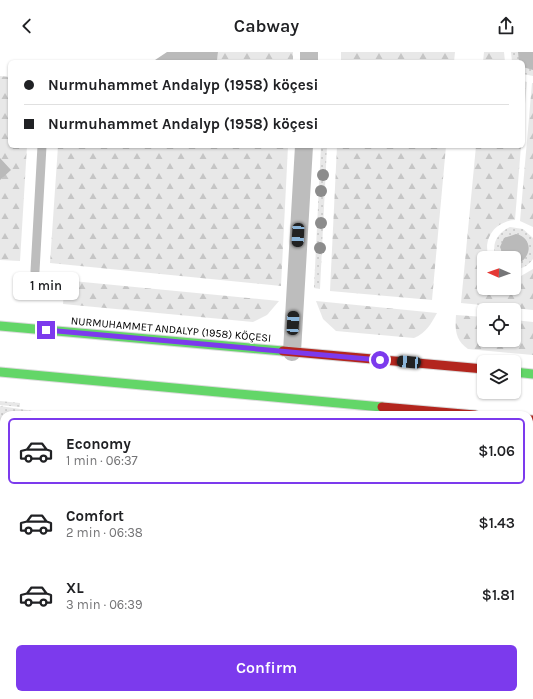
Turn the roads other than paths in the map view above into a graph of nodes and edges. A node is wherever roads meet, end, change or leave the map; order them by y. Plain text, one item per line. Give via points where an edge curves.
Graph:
1 (42, 148) edge
2 (304, 148) edge
3 (35, 271) dead end
4 (0, 326) edge
5 (292, 352) junction
6 (477, 368) edge
7 (0, 372) edge
8 (521, 373) edge
9 (533, 374) edge
10 (431, 411) edge

1 - 3 lane
2 - 5 street
4 - 5 main road, NURMUHAMMET ANDALYP (1958) KÖÇESI
5 - 6 main road, NURMUHAMMET ANDALYP (1958) KÖÇESI
7 - 10 main road
8 - 9 main road

